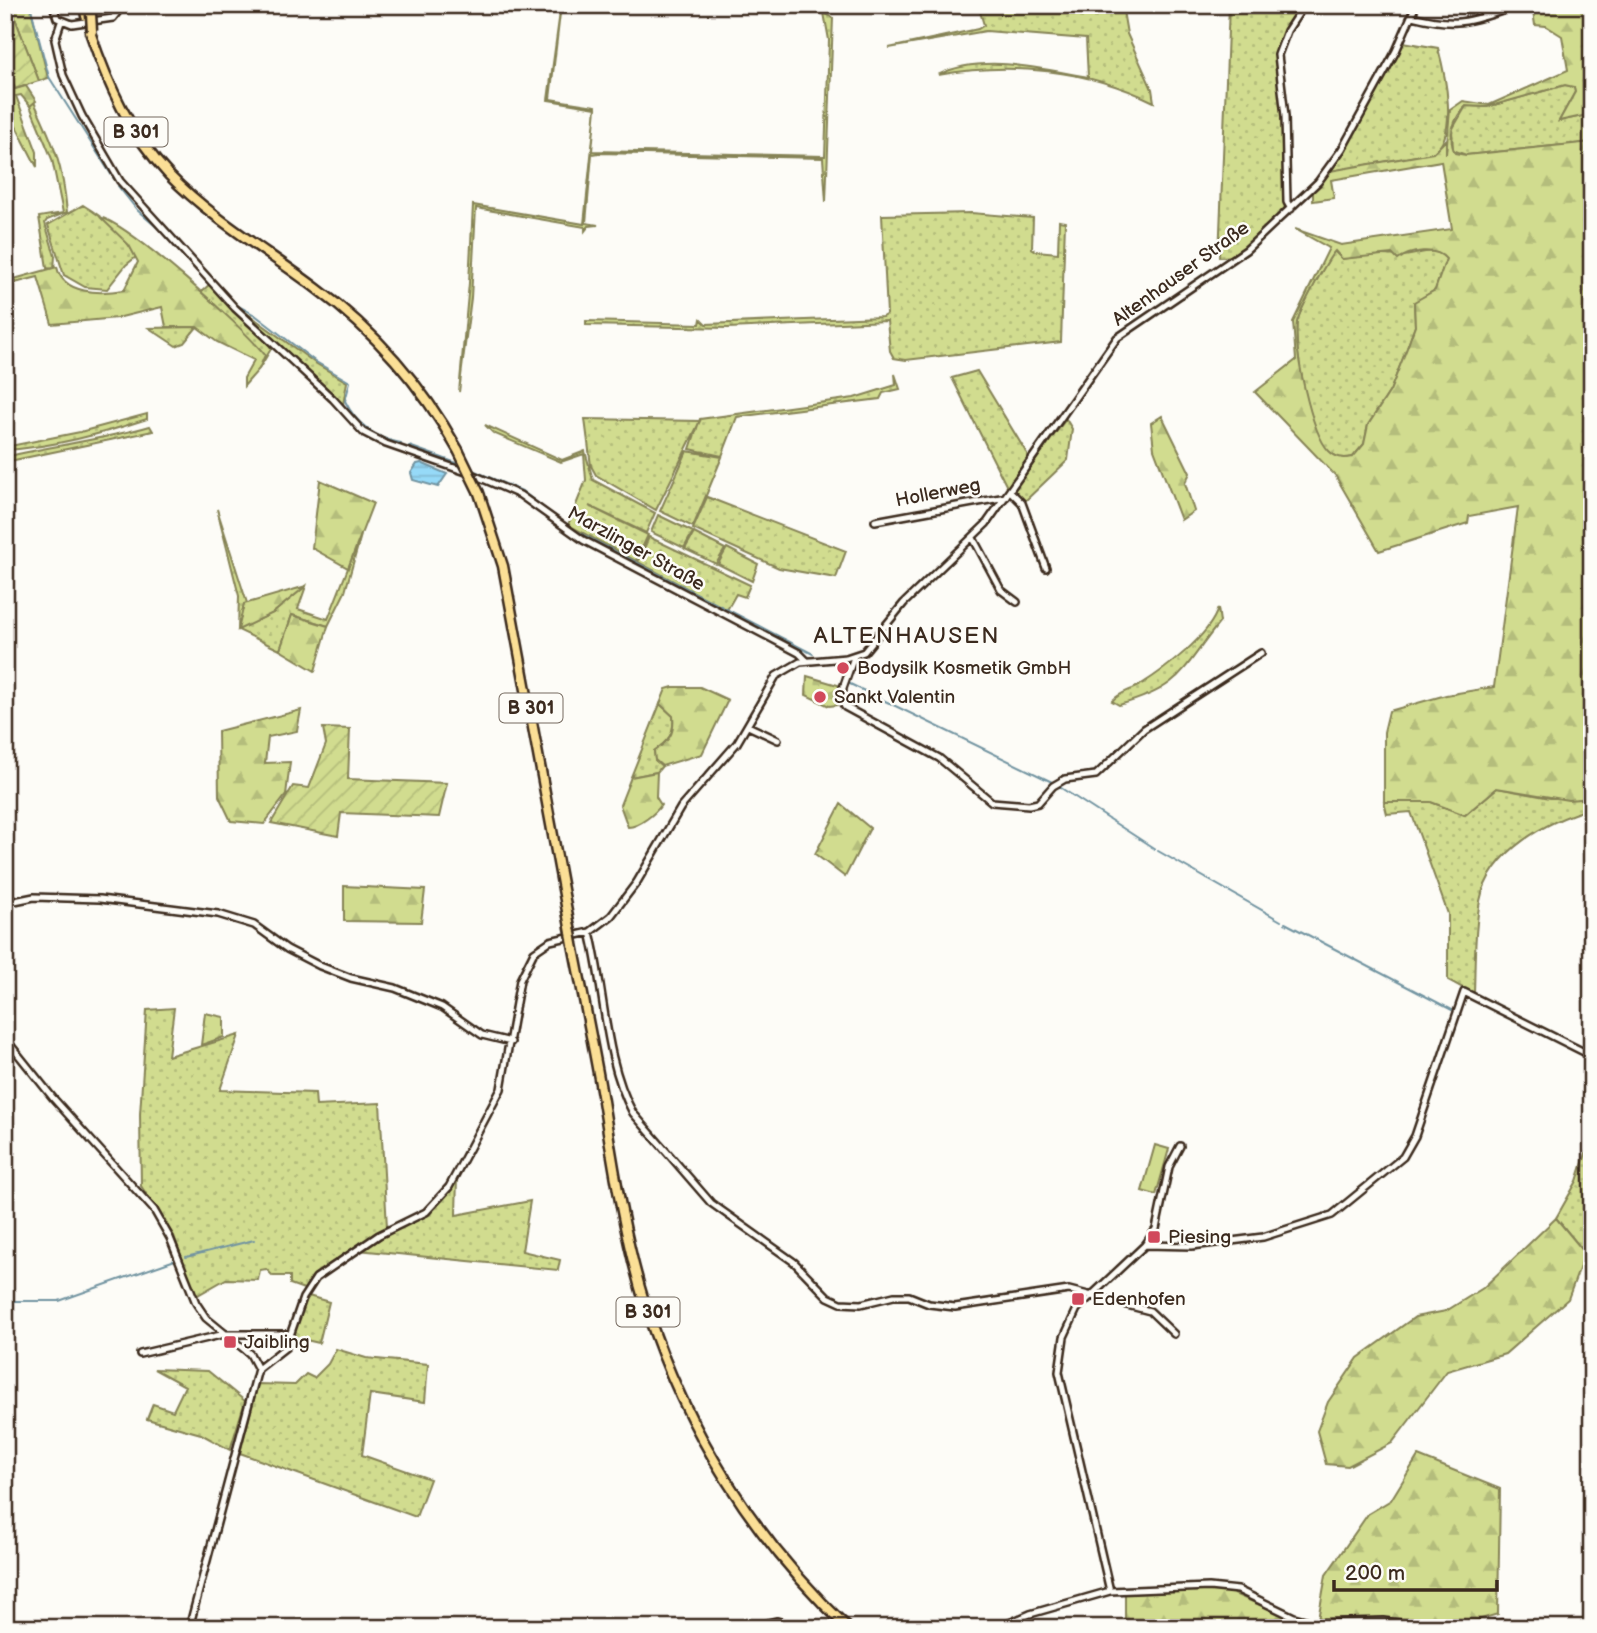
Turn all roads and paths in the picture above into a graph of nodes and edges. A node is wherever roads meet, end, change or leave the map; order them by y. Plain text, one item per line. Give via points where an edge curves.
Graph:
1 (53, 5) edge
2 (83, 5) edge
3 (122, 5) edge
4 (1304, 5) edge
5 (1416, 5) edge
6 (1504, 5) edge
7 (89, 12) edge
8 (1412, 16) junction
9 (61, 22) junction
10 (1291, 209) junction
11 (1008, 494) junction
12 (875, 522) dead end
13 (972, 538) junction
14 (1046, 568) dead end
15 (1017, 602) dead end
16 (1261, 653) dead end
17 (855, 657) junction
18 (807, 661) junction
19 (748, 726) junction
20 (778, 740) dead end
21 (5, 903) edge
22 (590, 932) junction
23 (5, 1038) edge
24 (511, 1042) junction
25 (1592, 1056) edge
26 (1180, 1146) dead end
27 (1145, 1245) junction
28 (1092, 1294) junction
29 (211, 1324) junction
30 (225, 1334) junction
31 (291, 1334) junction
32 (1174, 1334) dead end
33 (206, 1338) junction
34 (140, 1354) dead end
35 (258, 1369) junction
36 (1110, 1591) junction
37 (847, 1627) edge
38 (189, 1628) edge
39 (766, 1628) edge
40 (802, 1628) edge
41 (998, 1628) edge
42 (1436, 1628) edge
43 (1477, 1628) edge
44 (1524, 1628) edge

1 - 9 street
2 - 7 main road, B 301
3 - 9 street via 118,14 106,21
4 - 10 street via 1278,55
5 - 8 street, Altenhauser Straße
6 - 8 street via 1502,11 1452,25
7 - 37 main road, B 301, bridge via 94,46 123,113 169,175 373,337 422,393 479,492 503,566 621,1204 656,1336 690,1416 724,1479 780,1557
8 - 10 street, Altenhauser Straße via 1336,158
9 - 18 street, Marzlinger Straße via 55,40 64,75 120,181 242,315 328,393 363,432 520,495 583,540
10 - 11 street, Altenhauser Straße via 1246,250 1117,338
11 - 12 street, Hollerweg
11 - 13 street, Altenhauser Straße
11 - 14 street via 1022,503
13 - 15 street via 1001,590
13 - 17 street, Altenhauser Straße via 904,603 868,649
16 - 17 street via 1144,729 1096,775 1065,779 1029,806 992,802 939,758 845,707 843,688
17 - 18 street
18 - 19 street via 771,680
19 - 20 street
19 - 22 street via 727,758 677,812 632,890 611,916
21 - 24 street via 34,897 100,899 218,914 254,925 287,950 320,966 395,988 442,1007 482,1035
22 - 24 street via 550,942 534,952 520,980
22 - 28 street via 614,1062 633,1113 711,1203 794,1262 828,1297 862,1304 909,1296 955,1307 1069,1290
23 - 29 street via 154,1210 196,1303
24 - 31 street via 501,1089 442,1197 424,1214 379,1235 320,1275 303,1298
25 - 27 street via 1464,992 1415,1136 1402,1157 1332,1215 1263,1237 1192,1246
26 - 27 street via 1169,1167 1156,1229
27 - 28 street
28 - 32 street via 1150,1311
28 - 36 street via 1069,1322 1059,1372
29 - 30 street
29 - 33 street
30 - 31 street
30 - 33 street
30 - 35 street via 250,1354
31 - 35 street via 279,1355
33 - 34 street
35 - 38 street
36 - 41 street via 1041,1610
36 - 42 street via 1222,1587 1316,1623 1383,1621
39 - 40 street via 774,1621
43 - 44 street via 1502,1623

